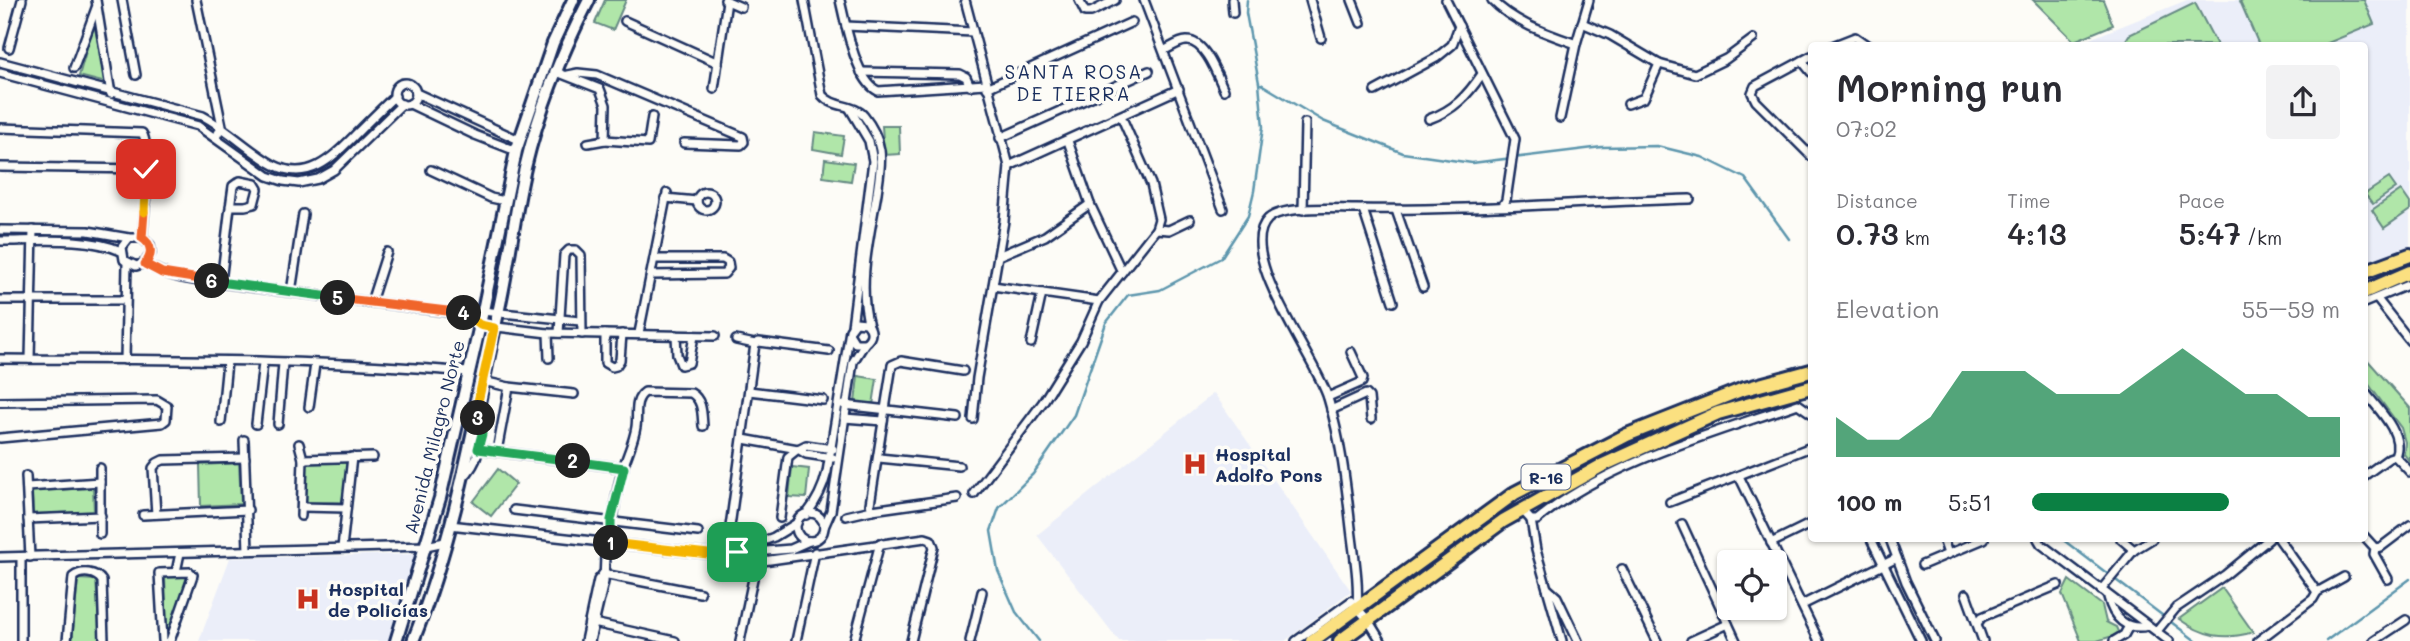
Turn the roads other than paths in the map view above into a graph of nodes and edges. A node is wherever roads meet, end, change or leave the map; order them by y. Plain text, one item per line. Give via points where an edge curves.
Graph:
1 (22, 0) edge
2 (122, 0) edge
3 (196, 0) edge
4 (573, 0) edge
5 (589, 0) edge
6 (804, 0) edge
7 (840, 0) edge
8 (1079, 0) edge
9 (1115, 0) edge
10 (1144, 0) edge
11 (1232, 0) edge
12 (1310, 0) edge
13 (1352, 0) edge
14 (1446, 0) edge
15 (1492, 0) edge
16 (1589, 0) edge
17 (726, 1) edge
18 (968, 1) edge
19 (96, 4) edge
20 (741, 7) dead end
21 (1233, 13) dead end
22 (625, 22) dead end
23 (1132, 22) dead end
24 (1361, 23) dead end
25 (1583, 23) junction
26 (846, 26) junction
27 (1459, 26) junction
28 (973, 32) junction
29 (1321, 38) dead end
30 (1753, 38) dead end
31 (1842, 42) edge
32 (1862, 42) edge
33 (1576, 44) junction
34 (9, 48) dead end
35 (1165, 50) junction
36 (1808, 58) edge
37 (1802, 61) junction
38 (0, 62) edge
39 (718, 63) junction
40 (1659, 64) junction
41 (74, 68) dead end
42 (1808, 68) edge
43 (554, 71) junction
44 (1149, 71) dead end
45 (861, 72) junction
46 (0, 73) edge
47 (1482, 74) junction
48 (136, 75) dead end
49 (568, 75) junction
50 (970, 86) junction
51 (987, 86) junction
52 (714, 89) dead end
53 (1179, 89) junction
54 (111, 90) junction
55 (1224, 90) dead end
56 (1375, 91) dead end
57 (416, 93) junction
58 (394, 96) junction
59 (111, 102) junction
60 (406, 104) junction
61 (1628, 104) dead end
62 (1121, 116) junction
63 (652, 117) dead end
64 (1560, 118) dead end
65 (1429, 119) dead end
66 (1305, 123) dead end
67 (718, 125) junction
68 (222, 126) junction
69 (866, 126) junction
70 (0, 128) edge
71 (216, 137) junction
72 (1000, 138) junction
73 (605, 140) junction
74 (1068, 141) junction
75 (589, 143) dead end
76 (684, 143) dead end
77 (714, 144) junction
78 (518, 146) junction
79 (880, 148) junction
80 (871, 150) junction
81 (1808, 153) edge
82 (1009, 166) junction
83 (0, 167) edge
84 (146, 169) junction
85 (430, 170) dead end
86 (1690, 199) dead end
87 (505, 201) junction
88 (697, 201) dead end
89 (1090, 204) junction
90 (1503, 205) junction
91 (230, 206) junction
92 (1223, 209) dead end
93 (1363, 209) junction
94 (1303, 210) junction
95 (1396, 210) junction
96 (303, 214) dead end
97 (1190, 220) dead end
98 (1156, 229) junction
99 (0, 230) edge
100 (33, 230) junction
101 (129, 238) junction
102 (142, 238) junction
103 (0, 241) edge
104 (33, 241) junction
105 (121, 251) junction
106 (387, 252) dead end
107 (2410, 255) edge
108 (998, 256) junction
109 (654, 259) junction
110 (127, 263) junction
111 (145, 264) junction
112 (2368, 271) edge
113 (1122, 272) junction
114 (2410, 272) edge
115 (651, 275) junction
116 (221, 282) junction
117 (2410, 285) edge
118 (993, 286) junction
119 (1423, 288) dead end
120 (2368, 290) edge
121 (291, 292) junction
122 (1042, 293) junction
123 (125, 299) junction
124 (2377, 299) junction
125 (0, 300) edge
126 (32, 300) junction
127 (1099, 301) junction
128 (372, 302) junction
129 (1393, 302) dead end
130 (2368, 302) edge
131 (482, 312) junction
132 (498, 313) junction
133 (465, 314) junction
134 (558, 318) junction
135 (580, 321) junction
136 (480, 325) junction
137 (852, 326) junction
138 (869, 326) junction
139 (494, 328) junction
140 (548, 333) junction
141 (639, 333) junction
142 (559, 334) junction
143 (582, 334) junction
144 (605, 334) junction
145 (622, 334) junction
146 (676, 335) junction
147 (850, 335) junction
148 (694, 336) junction
149 (715, 336) dead end
150 (736, 340) dead end
151 (2410, 341) edge
152 (865, 343) junction
153 (1031, 343) dead end
154 (755, 344) junction
155 (829, 351) dead end
156 (1351, 352) dead end
157 (549, 358) dead end
158 (0, 359) edge
159 (30, 359) junction
160 (125, 360) junction
161 (228, 362) junction
162 (263, 363) junction
163 (283, 363) junction
164 (315, 364) junction
165 (963, 371) dead end
166 (468, 372) junction
167 (1808, 373) edge
168 (483, 382) junction
169 (1362, 382) junction
170 (509, 387) junction
171 (1808, 388) edge
172 (749, 391) junction
173 (574, 394) dead end
174 (1366, 394) junction
175 (2368, 396) edge
176 (1328, 397) junction
177 (823, 400) dead end
178 (0, 402) edge
179 (838, 404) junction
180 (847, 405) junction
181 (309, 407) dead end
182 (884, 408) junction
183 (1331, 410) junction
184 (1808, 410) edge
185 (476, 411) junction
186 (836, 417) junction
187 (846, 418) junction
188 (958, 418) dead end
189 (973, 419) dead end
190 (1371, 419) dead end
191 (883, 421) junction
192 (221, 422) dead end
193 (256, 424) dead end
194 (278, 424) dead end
195 (703, 426) dead end
196 (0, 438) edge
197 (743, 439) junction
198 (244, 440) dead end
199 (1610, 443) junction
200 (299, 444) dead end
201 (831, 448) junction
202 (1808, 448) edge
203 (478, 449) junction
204 (798, 449) junction
205 (497, 451) junction
206 (840, 454) junction
207 (2395, 456) junction
208 (352, 457) junction
209 (373, 457) dead end
210 (829, 457) junction
211 (245, 458) junction
212 (878, 458) junction
213 (303, 459) junction
214 (1620, 462) junction
215 (959, 466) dead end
216 (100, 468) dead end
217 (624, 468) junction
218 (2410, 472) edge
219 (2368, 473) edge
220 (26, 475) dead end
221 (1739, 476) junction
222 (462, 479) junction
223 (100, 482) junction
224 (27, 487) junction
225 (974, 494) dead end
226 (957, 498) dead end
227 (1670, 502) dead end
228 (302, 507) junction
229 (346, 508) junction
230 (248, 510) junction
231 (514, 510) dead end
232 (872, 510) junction
233 (156, 514) junction
234 (144, 515) dead end
235 (806, 515) junction
236 (1526, 515) junction
237 (101, 516) junction
238 (301, 516) dead end
239 (846, 516) dead end
240 (780, 518) dead end
241 (29, 519) junction
242 (611, 520) junction
243 (797, 523) junction
244 (1682, 524) dead end
245 (450, 525) junction
246 (1808, 525) edge
247 (2410, 525) edge
248 (824, 527) junction
249 (698, 533) dead end
250 (100, 534) dead end
251 (729, 534) dead end
252 (2368, 540) edge
253 (809, 541) junction
254 (445, 542) junction
255 (1872, 542) edge
256 (1891, 542) edge
257 (1943, 542) edge
258 (1977, 542) edge
259 (2040, 542) edge
260 (2125, 542) edge
261 (2147, 542) edge
262 (2265, 542) edge
263 (2281, 542) edge
264 (611, 543) junction
265 (880, 543) junction
266 (1772, 543) junction
267 (426, 545) junction
268 (342, 548) junction
269 (2375, 548) junction
270 (248, 550) junction
271 (2134, 550) junction
272 (737, 552) junction
273 (815, 552) junction
274 (180, 554) junction
275 (1948, 554) junction
276 (86, 555) junction
277 (605, 556) dead end
278 (0, 557) edge
279 (26, 557) junction
280 (1896, 558) junction
281 (1922, 565) dead end
282 (1884, 566) junction
283 (1622, 569) dead end
284 (85, 572) junction
285 (176, 572) junction
286 (603, 574) junction
287 (2344, 577) dead end
288 (2388, 579) dead end
289 (2058, 585) dead end
290 (1547, 587) junction
291 (2101, 590) junction
292 (982, 592) dead end
293 (2317, 592) junction
294 (699, 593) dead end
295 (1966, 594) dead end
296 (2108, 596) junction
297 (1802, 605) junction
298 (1357, 608) junction
299 (1368, 620) junction
300 (2406, 620) dead end
301 (1978, 622) junction
302 (592, 623) junction
303 (1727, 624) junction
304 (2129, 626) junction
305 (2148, 626) junction
306 (2159, 628) junction
307 (21, 641) edge
308 (66, 641) edge
309 (104, 641) edge
310 (163, 641) edge
311 (170, 641) edge
312 (396, 641) edge
313 (414, 641) edge
314 (584, 641) edge
315 (590, 641) edge
316 (675, 641) edge
317 (740, 641) edge
318 (796, 641) edge
319 (854, 641) edge
320 (911, 641) edge
321 (970, 641) edge
322 (1296, 641) edge
323 (1312, 641) edge
324 (1339, 641) edge
325 (1381, 641) edge
326 (1562, 641) edge
327 (1578, 641) edge
328 (1657, 641) edge
329 (1691, 641) edge
330 (1736, 641) edge
331 (1819, 641) edge
332 (1921, 641) edge
333 (1936, 641) edge
334 (1983, 641) edge
335 (2114, 641) edge
336 (2169, 641) edge
337 (2258, 641) edge
338 (2374, 641) edge

1 - 34 street
2 - 48 street
3 - 68 street
4 - 78 main road, Avenida Milagro Norte via 553,43
5 - 43 main road, Avenida Milagro Norte
6 - 69 street via 822,95 862,113
7 - 26 street
8 - 9 street via 1085,12 1091,12
10 - 35 street
11 - 21 street
12 - 29 street
13 - 24 street
14 - 27 street
15 - 33 street via 1508,15
16 - 25 street
17 - 20 street
17 - 39 street
18 - 28 street
19 - 41 street
19 - 54 street
22 - 39 street
23 - 51 street
25 - 33 street
25 - 40 street
26 - 28 street
26 - 45 street
27 - 47 street
27 - 56 street via 1452,45 1436,58
28 - 51 street
30 - 40 street via 1726,59 1695,74
31 - 32 street via 1855,37
33 - 64 street
35 - 53 street
35 - 55 street via 1186,41 1194,43 1203,50
36 - 37 street
37 - 42 street
37 - 81 street via 1755,86 1752,93
38 - 54 street
39 - 52 street
40 - 61 street via 1644,98
43 - 49 street
43 - 132 main road, Avenida Milagro Norte via 526,163
44 - 72 street
45 - 50 street via 960,74
45 - 50 street via 878,91
46 - 59 street
47 - 65 street via 1462,102
47 - 90 street via 1516,139
49 - 67 street via 597,75
49 - 73 street via 600,89 606,104
50 - 51 street
51 - 72 street
53 - 62 street
53 - 92 street
54 - 59 street
54 - 68 street via 203,116
57 - 58 street via 413,85 405,82 397,86
57 - 60 street
57 - 78 street
58 - 60 street
58 - 68 street via 329,161 300,172 272,164
59 - 71 street via 198,126
60 - 71 street via 334,170 299,183 268,176
60 - 78 street via 475,135
62 - 74 street
62 - 98 street via 1151,184 1160,219
63 - 73 street via 648,143
66 - 94 street
67 - 77 street
67 - 77 street via 743,137 744,142
68 - 71 street
69 - 79 street
69 - 80 street
70 - 84 street via 139,132 146,142
72 - 82 street
73 - 75 street
74 - 82 street
74 - 89 street
76 - 77 street
78 - 87 main road, Avenida Milagro Norte
79 - 80 street
79 - 138 street via 864,283
80 - 137 street
82 - 108 street
83 - 84 street
84 - 102 street
85 - 87 street
86 - 90 street
87 - 131 main road, Avenida Milagro Norte
88 - 109 street via 666,196
89 - 108 street via 1045,236
89 - 113 street
90 - 95 street
91 - 91 street via 235,184 255,184 254,204
91 - 116 street
93 - 94 street
93 - 95 street
93 - 129 street
94 - 176 street via 1275,214 1267,220 1260,229 1260,247 1278,301
95 - 119 street
96 - 121 street
97 - 98 street via 1169,230
98 - 113 street
99 - 100 street
100 - 101 street via 88,231
100 - 104 street
101 - 102 street
101 - 105 street
102 - 111 street via 151,249
103 - 104 street
104 - 105 street via 109,246
104 - 126 street
105 - 110 street
106 - 128 street
107 - 112 main road
108 - 118 street
109 - 115 street
109 - 115 street via 723,259 729,268 724,274
110 - 111 street
110 - 123 street
111 - 116 street via 162,273
113 - 127 street
114 - 120 main road
115 - 141 street
116 - 121 street
117 - 124 street
118 - 122 street
118 - 189 street
121 - 128 street
122 - 127 street
122 - 153 street
123 - 126 street
123 - 160 street
124 - 130 street
124 - 151 street
125 - 126 street
126 - 159 street
127 - 225 street via 1081,341 1043,402
128 - 133 street
131 - 132 street
131 - 133 street
131 - 136 main road, Avenida Milagro Norte
132 - 134 street
132 - 139 main road, Avenida Milagro Norte
133 - 136 street
134 - 135 street
134 - 135 street via 564,255 576,250 581,255
134 - 142 street
135 - 143 street
136 - 139 street
136 - 166 main road, Avenida Milagro Norte
137 - 138 street via 860,321
137 - 147 street
138 - 152 street via 871,335
139 - 140 street
139 - 168 main road, Avenida Milagro Norte
140 - 142 street
140 - 157 street
141 - 145 street
141 - 146 street
142 - 143 street
143 - 144 street
144 - 145 street
144 - 145 street via 605,363 612,367 620,360
146 - 148 street
146 - 148 street via 679,363 685,366 692,356
147 - 152 street via 855,343
147 - 179 street
148 - 149 street
150 - 154 street
152 - 180 street via 853,362
154 - 155 street
154 - 172 street
156 - 169 street
158 - 159 street
159 - 160 street
160 - 161 street
161 - 162 street
161 - 192 street
162 - 163 street
162 - 193 street
163 - 164 street
163 - 194 street
164 - 166 street
164 - 181 street
165 - 182 street via 901,361 892,365
166 - 267 main road, Avenida Milagro Norte
167 - 199 main road, R-16 via 1741,390
168 - 170 street
168 - 185 main road, Avenida Milagro Norte
169 - 174 street
169 - 176 street
170 - 173 street
170 - 205 street
171 - 214 main road, R-16 via 1718,413
172 - 177 street
172 - 197 street
174 - 183 street
174 - 190 street
175 - 207 street via 2394,431 2398,443
176 - 183 street
178 - 196 street via 156,400 167,406 162,423
179 - 180 street
179 - 186 street
180 - 182 street
180 - 187 street
182 - 188 street
182 - 191 street
183 - 298 street via 1342,447 1359,579
184 - 214 street via 1798,404
185 - 203 street via 482,434
185 - 222 main road, Avenida Milagro Norte
186 - 187 street
186 - 201 street
187 - 191 street
187 - 206 street
191 - 212 street
195 - 217 street via 701,404 691,393 645,392 637,403 636,427
197 - 204 street
197 - 251 street
198 - 211 street
199 - 214 street
199 - 298 main road, R-16 via 1515,493
200 - 213 street
201 - 204 street via 806,445
201 - 206 street
201 - 210 street
202 - 221 street
203 - 205 street
203 - 222 street via 473,468
204 - 210 street
204 - 240 street via 788,457
205 - 217 street
206 - 210 street
206 - 248 street
207 - 218 street
207 - 219 street
208 - 209 street
208 - 213 street
208 - 229 street
210 - 235 street via 823,488
211 - 230 street
211 - 233 street via 157,463 153,468
212 - 215 street
212 - 232 street
213 - 228 street
214 - 236 main road, R-16
216 - 223 street
217 - 242 street
220 - 224 street
221 - 227 street
221 - 266 street
222 - 245 main road, Avenida Milagro Norte
223 - 224 street
223 - 237 street
224 - 241 street
226 - 232 street
228 - 229 street
228 - 238 street
229 - 268 street
230 - 233 street
230 - 270 street
231 - 242 street
232 - 239 street
233 - 234 street
235 - 243 street
235 - 248 street via 816,515
236 - 290 street
236 - 299 main road, R-16 via 1503,521
237 - 241 street
237 - 250 street
241 - 279 street
242 - 249 street
242 - 264 street
243 - 253 street via 797,531
243 - 272 street
244 - 303 street
245 - 254 main road, Avenida Milagro Norte
245 - 264 street
246 - 266 street
247 - 269 street
248 - 253 street via 817,540
252 - 269 street
253 - 272 street via 791,549
254 - 267 street
254 - 313 main road, Avenida Milagro Norte
255 - 282 street
256 - 280 street
257 - 275 street
258 - 275 street
259 - 291 street
260 - 271 street
261 - 271 street
262 - 306 street via 2189,597
263 - 293 street
264 - 272 street via 717,555
265 - 273 street
265 - 319 street
265 - 320 street via 932,540
266 - 297 street
267 - 268 street
267 - 312 main road, Avenida Milagro Norte
268 - 270 street
269 - 288 street
270 - 274 street
271 - 291 street
273 - 317 street via 758,565
273 - 318 street
274 - 276 street
274 - 285 street
275 - 281 street
276 - 279 street
276 - 284 street
277 - 286 street
278 - 279 street
279 - 307 street
280 - 282 street
280 - 333 street
282 - 297 street
282 - 332 street
283 - 328 street
284 - 308 street via 72,577
284 - 309 street via 103,581
285 - 310 street via 158,575
285 - 311 street via 193,575
286 - 294 street
286 - 302 street
287 - 293 street
289 - 301 street
290 - 326 street
290 - 327 street
291 - 296 street
292 - 321 street
293 - 337 street
295 - 301 street
296 - 304 street via 2116,617
296 - 305 street
297 - 331 street
298 - 299 street
298 - 322 street via 1352,601
298 - 323 main road, R-16
299 - 324 main road, R-16
299 - 325 street
300 - 338 street
301 - 334 street
302 - 314 street
302 - 315 street
302 - 316 street
303 - 329 street
303 - 330 street
304 - 305 street
304 - 335 street
305 - 306 street
306 - 336 street

